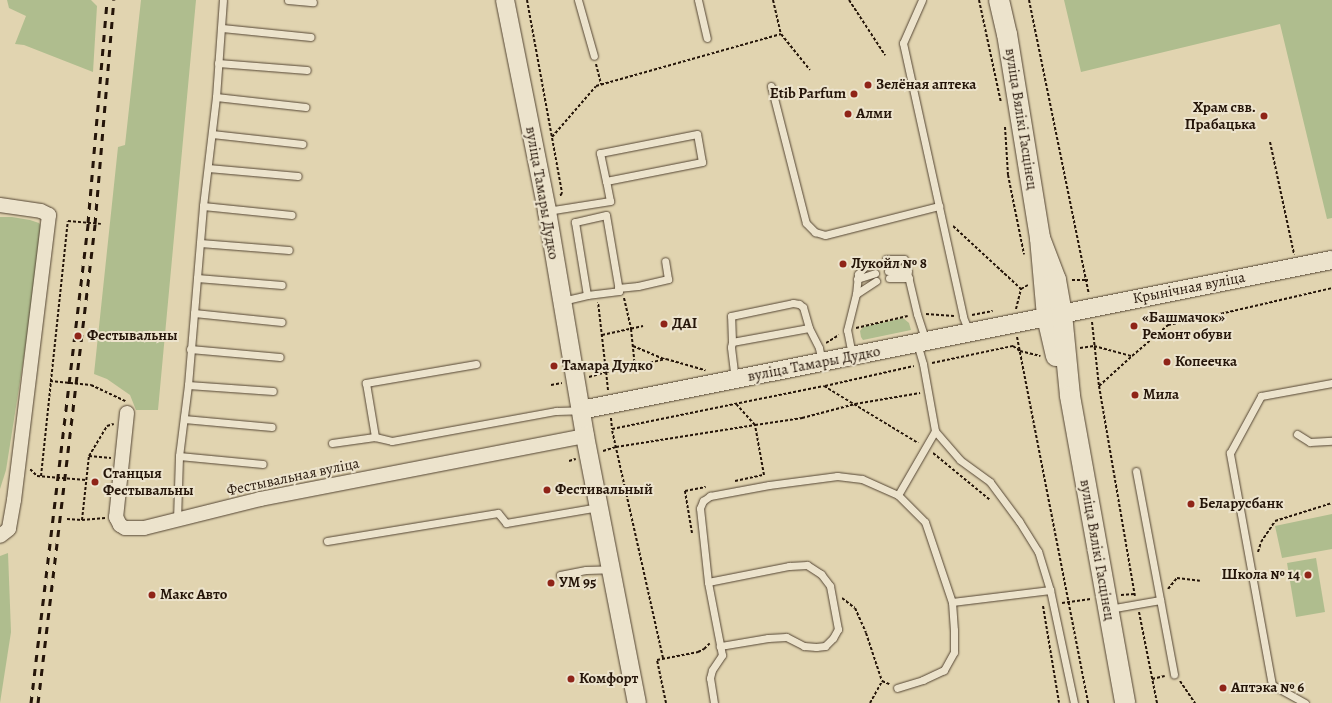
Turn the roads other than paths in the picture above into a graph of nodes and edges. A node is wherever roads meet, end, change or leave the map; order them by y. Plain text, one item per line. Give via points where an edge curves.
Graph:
1 (223, 0) edge
2 (288, 0) edge
3 (505, 0) edge
4 (578, 0) edge
5 (698, 0) edge
6 (922, 0) edge
7 (1000, 0) edge
8 (313, 2) dead end
9 (222, 28) junction
10 (311, 36) dead end
11 (707, 38) dead end
12 (594, 56) road end
13 (218, 63) junction
14 (307, 70) dead end
15 (770, 86) dead end
16 (216, 97) junction
17 (305, 107) dead end
18 (212, 134) junction
19 (302, 144) dead end
20 (208, 168) junction
21 (298, 176) dead end
22 (606, 181) junction
23 (0, 205) edge
24 (203, 206) junction
25 (939, 206) junction
26 (553, 210) junction
27 (292, 215) dead end
28 (200, 243) junction
29 (290, 250) dead end
30 (886, 259) dead end
31 (665, 261) dead end
32 (1332, 261) edge
33 (866, 264) dead end
34 (889, 275) dead end
35 (908, 275) junction
36 (197, 278) junction
37 (857, 279) junction
38 (282, 285) dead end
39 (619, 290) junction
40 (856, 294) junction
41 (587, 295) junction
42 (561, 301) junction
43 (194, 313) junction
44 (1054, 315) junction
45 (282, 322) dead end
46 (966, 325) junction
47 (809, 328) junction
48 (732, 342) junction
49 (922, 342) junction
50 (190, 349) junction
51 (820, 355) junction
52 (852, 356) junction
53 (280, 357) dead end
54 (476, 364) dead end
55 (735, 380) junction
56 (1332, 383) edge
57 (188, 385) junction
58 (273, 391) dead end
59 (581, 410) junction
60 (126, 417) road end
61 (184, 419) junction
62 (272, 427) dead end
63 (935, 431) junction
64 (1297, 434) dead end
65 (375, 436) junction
66 (585, 436) junction
67 (1332, 441) edge
68 (332, 442) dead end
69 (179, 456) junction
70 (263, 464) dead end
71 (1136, 471) dead end
72 (898, 495) junction
73 (600, 507) junction
74 (177, 520) junction
75 (0, 536) edge
76 (327, 541) dead end
77 (611, 569) junction
78 (560, 575) dead end
79 (708, 582) junction
80 (1050, 590) junction
81 (1160, 600) junction
82 (1106, 601) junction
83 (952, 602) junction
84 (720, 646) junction
85 (1174, 674) dead end
86 (897, 688) road end
87 (637, 703) edge
88 (714, 703) edge
89 (1074, 703) edge
90 (1125, 703) edge
91 (1306, 703) edge

1 - 9 lane
2 - 8 lane
3 - 26 street, вуліца Тамары Дудко
4 - 12 lane
5 - 11 lane
6 - 25 lane via 903,43
7 - 44 main road, вуліца Вялікі Гасцінец via 1008,34
9 - 10 lane
9 - 13 lane
13 - 14 lane
13 - 16 lane
15 - 25 lane via 806,224 815,232 825,235
16 - 17 lane
16 - 18 lane
18 - 19 lane
18 - 20 lane
20 - 21 lane
20 - 24 lane
22 - 22 lane via 702,162 697,134 600,153
22 - 26 lane via 610,201
23 - 75 street via 41,210 49,215 14,500 9,529
24 - 27 lane
24 - 28 lane
25 - 46 lane
26 - 42 street, вуліца Тамары Дудко
28 - 29 lane
28 - 36 lane
30 - 35 lane via 904,259
31 - 39 lane via 668,279
32 - 44 street, Крынічная вуліца
33 - 37 lane
34 - 35 lane
35 - 49 lane
36 - 38 lane
36 - 43 lane
37 - 40 lane
37 - 40 lane via 876,277
39 - 41 lane
39 - 41 lane via 606,215 575,222
40 - 52 lane via 847,330
41 - 42 lane
42 - 59 street, вуліца Тамары Дудко
43 - 45 lane
43 - 50 lane
44 - 46 street, вуліца Тамары Дудко
44 - 82 main road, вуліца Вялікі Гасцінец
46 - 49 street, вуліца Тамары Дудко
47 - 48 lane
47 - 48 lane via 803,307 793,303 731,316
47 - 51 lane
48 - 55 lane
49 - 52 street, вуліца Тамары Дудко
49 - 63 lane
50 - 53 lane
50 - 57 lane
51 - 52 street, вуліца Тамары Дудко
51 - 55 street, вуліца Тамары Дудко
54 - 65 lane via 366,383
55 - 59 street, вуліца Тамары Дудко
56 - 91 lane via 1261,396 1230,453 1272,684
57 - 58 lane
57 - 61 lane
59 - 65 lane via 556,411 392,441
59 - 66 street, вуліца Тамары Дудко
60 - 74 street, Фестывальная вуліца via 116,517 125,528 144,528
61 - 62 lane
61 - 69 lane
63 - 72 lane
63 - 80 lane via 960,460 990,482 1019,521 1038,551
64 - 67 lane via 1310,442
65 - 68 lane
66 - 73 street, вуліца Тамары Дудко
66 - 74 street, Фестывальная вуліца via 260,499
69 - 70 lane
69 - 74 lane
71 - 81 lane
72 - 79 lane via 862,479 837,476 710,496 703,501 700,508
72 - 83 lane via 926,522
73 - 76 lane via 506,523 498,514
73 - 77 street, вуліца Тамары Дудко
77 - 78 lane
77 - 87 street, вуліца Тамары Дудко
79 - 84 lane
79 - 84 lane via 789,566 807,565 821,574 830,589 838,629 825,646 804,646 786,637
80 - 83 lane
80 - 89 lane
81 - 82 lane via 1136,604
81 - 85 lane
82 - 90 main road, вуліца Вялікі Гасцінец
83 - 86 lane via 954,652 944,670
84 - 88 lane via 722,655 710,678

